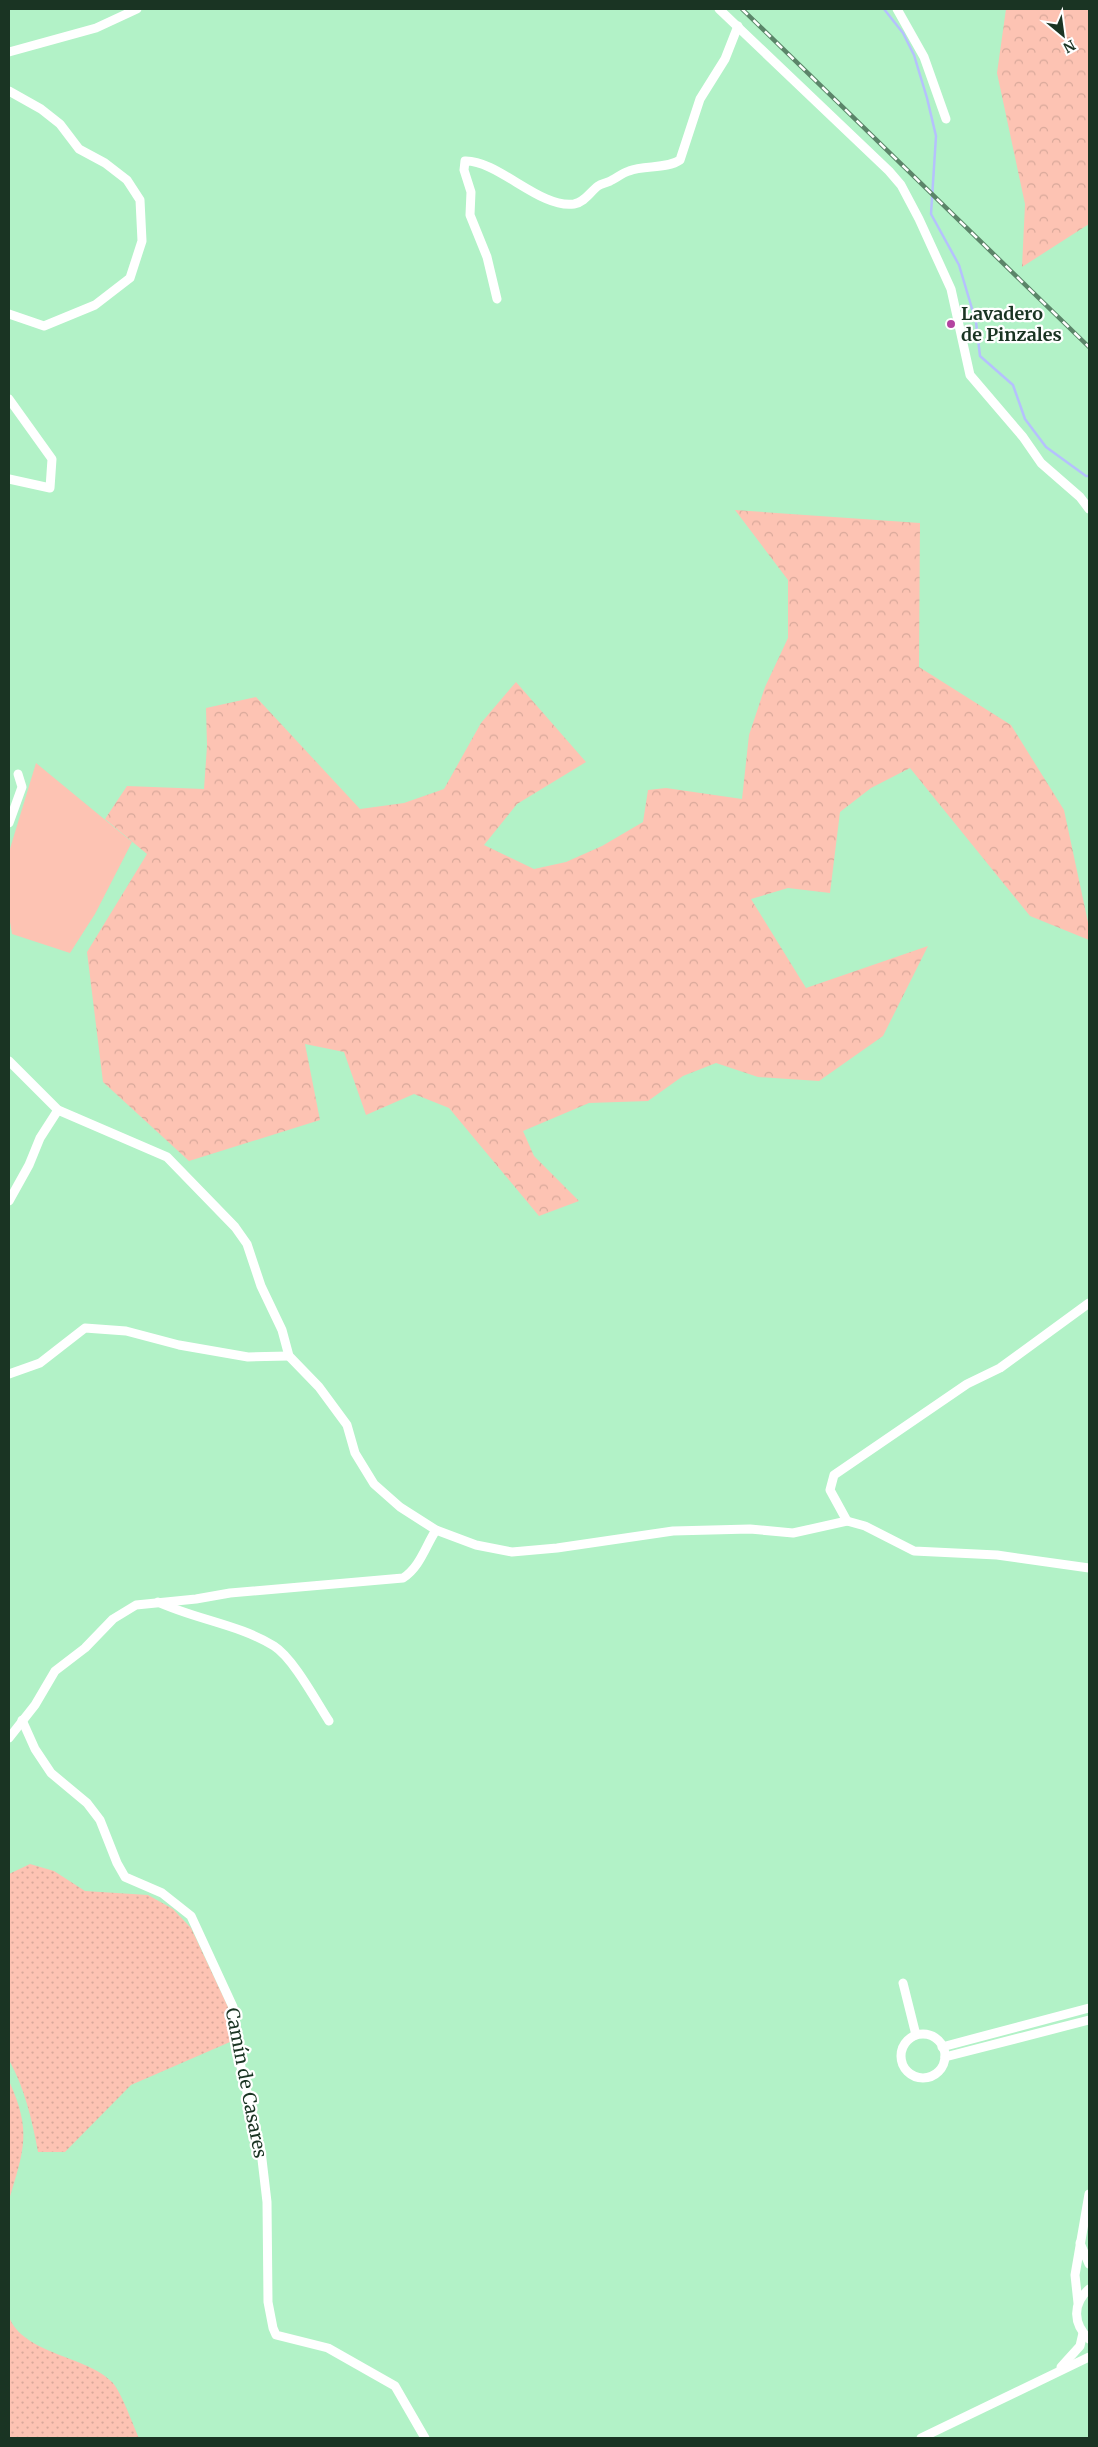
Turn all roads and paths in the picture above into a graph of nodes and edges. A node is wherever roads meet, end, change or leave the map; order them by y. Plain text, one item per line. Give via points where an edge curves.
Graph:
1 (136, 9) edge
2 (720, 9) edge
3 (897, 9) edge
4 (738, 26) junction
5 (9, 52) edge
6 (9, 91) edge
7 (946, 120) dead end
8 (496, 300) dead end
9 (9, 314) edge
10 (9, 399) edge
11 (9, 479) edge
12 (1089, 509) edge
13 (18, 774) dead end
14 (9, 822) edge
15 (9, 1061) edge
16 (58, 1110) junction
17 (9, 1201) edge
18 (1089, 1303) edge
19 (289, 1356) junction
20 (9, 1374) edge
21 (847, 1521) junction
22 (436, 1530) junction
23 (1089, 1568) edge
24 (157, 1602) junction
25 (22, 1720) junction
26 (329, 1721) dead end
27 (9, 1738) edge
28 (903, 1983) dead end
29 (1089, 2008) edge
30 (1089, 2020) edge
31 (916, 2035) junction
32 (942, 2046) junction
33 (945, 2057) junction
34 (1089, 2194) edge
35 (1080, 2243) junction
36 (1089, 2264) edge
37 (1089, 2289) edge
38 (1078, 2303) junction
39 (1086, 2336) edge
40 (1089, 2357) edge
41 (1033, 2385) junction
42 (425, 2438) edge
43 (921, 2438) edge

1 - 5 street via 96,28
2 - 4 street
3 - 7 street via 924,57
4 - 8 street via 726,59 700,99 680,160 674,164 621,174 600,184 574,204 543,196 493,170 465,161 464,170 472,192 470,215 487,257
4 - 12 street via 901,185 920,218 951,289 970,375 1041,463
6 - 9 street via 41,109 60,124 79,149 105,163 126,180 140,200 142,241 130,278 96,305 44,326
10 - 11 street via 52,459 50,488
13 - 14 street via 22,786
15 - 16 street
16 - 17 street via 40,1138 30,1164
16 - 19 street via 168,1157 208,1199 247,1244 261,1286 282,1330
18 - 21 street via 1000,1368 967,1384 834,1475 830,1490
19 - 20 street via 248,1357 179,1345 126,1331 84,1328 40,1363
19 - 22 street via 319,1387 347,1425 355,1453 374,1484 400,1507
21 - 22 street via 793,1533 750,1529 673,1531 512,1552 476,1545
21 - 23 street via 865,1526 914,1551 997,1555
22 - 24 street via 415,1570 403,1578 230,1592
24 - 25 street via 136,1605 113,1619 85,1648 54,1671 35,1705
24 - 26 street via 275,1646 292,1664
25 - 27 street
25 - 42 street, Camín de Casares via 51,1773 87,1803 100,1820 125,1877 162,1893 191,1916 233,2007 241,2067 261,2151 267,2202 268,2302 276,2335 328,2348 394,2386
28 - 31 street
29 - 32 street
30 - 33 street
31 - 32 street via 930,2036
31 - 33 street via 901,2051 907,2072 921,2078 929,2077 940,2070
32 - 33 street
34 - 35 street
35 - 36 street
35 - 38 street via 1075,2275
37 - 38 street
38 - 39 street via 1077,2318
39 - 41 street via 1067,2363
40 - 41 street
41 - 43 street

